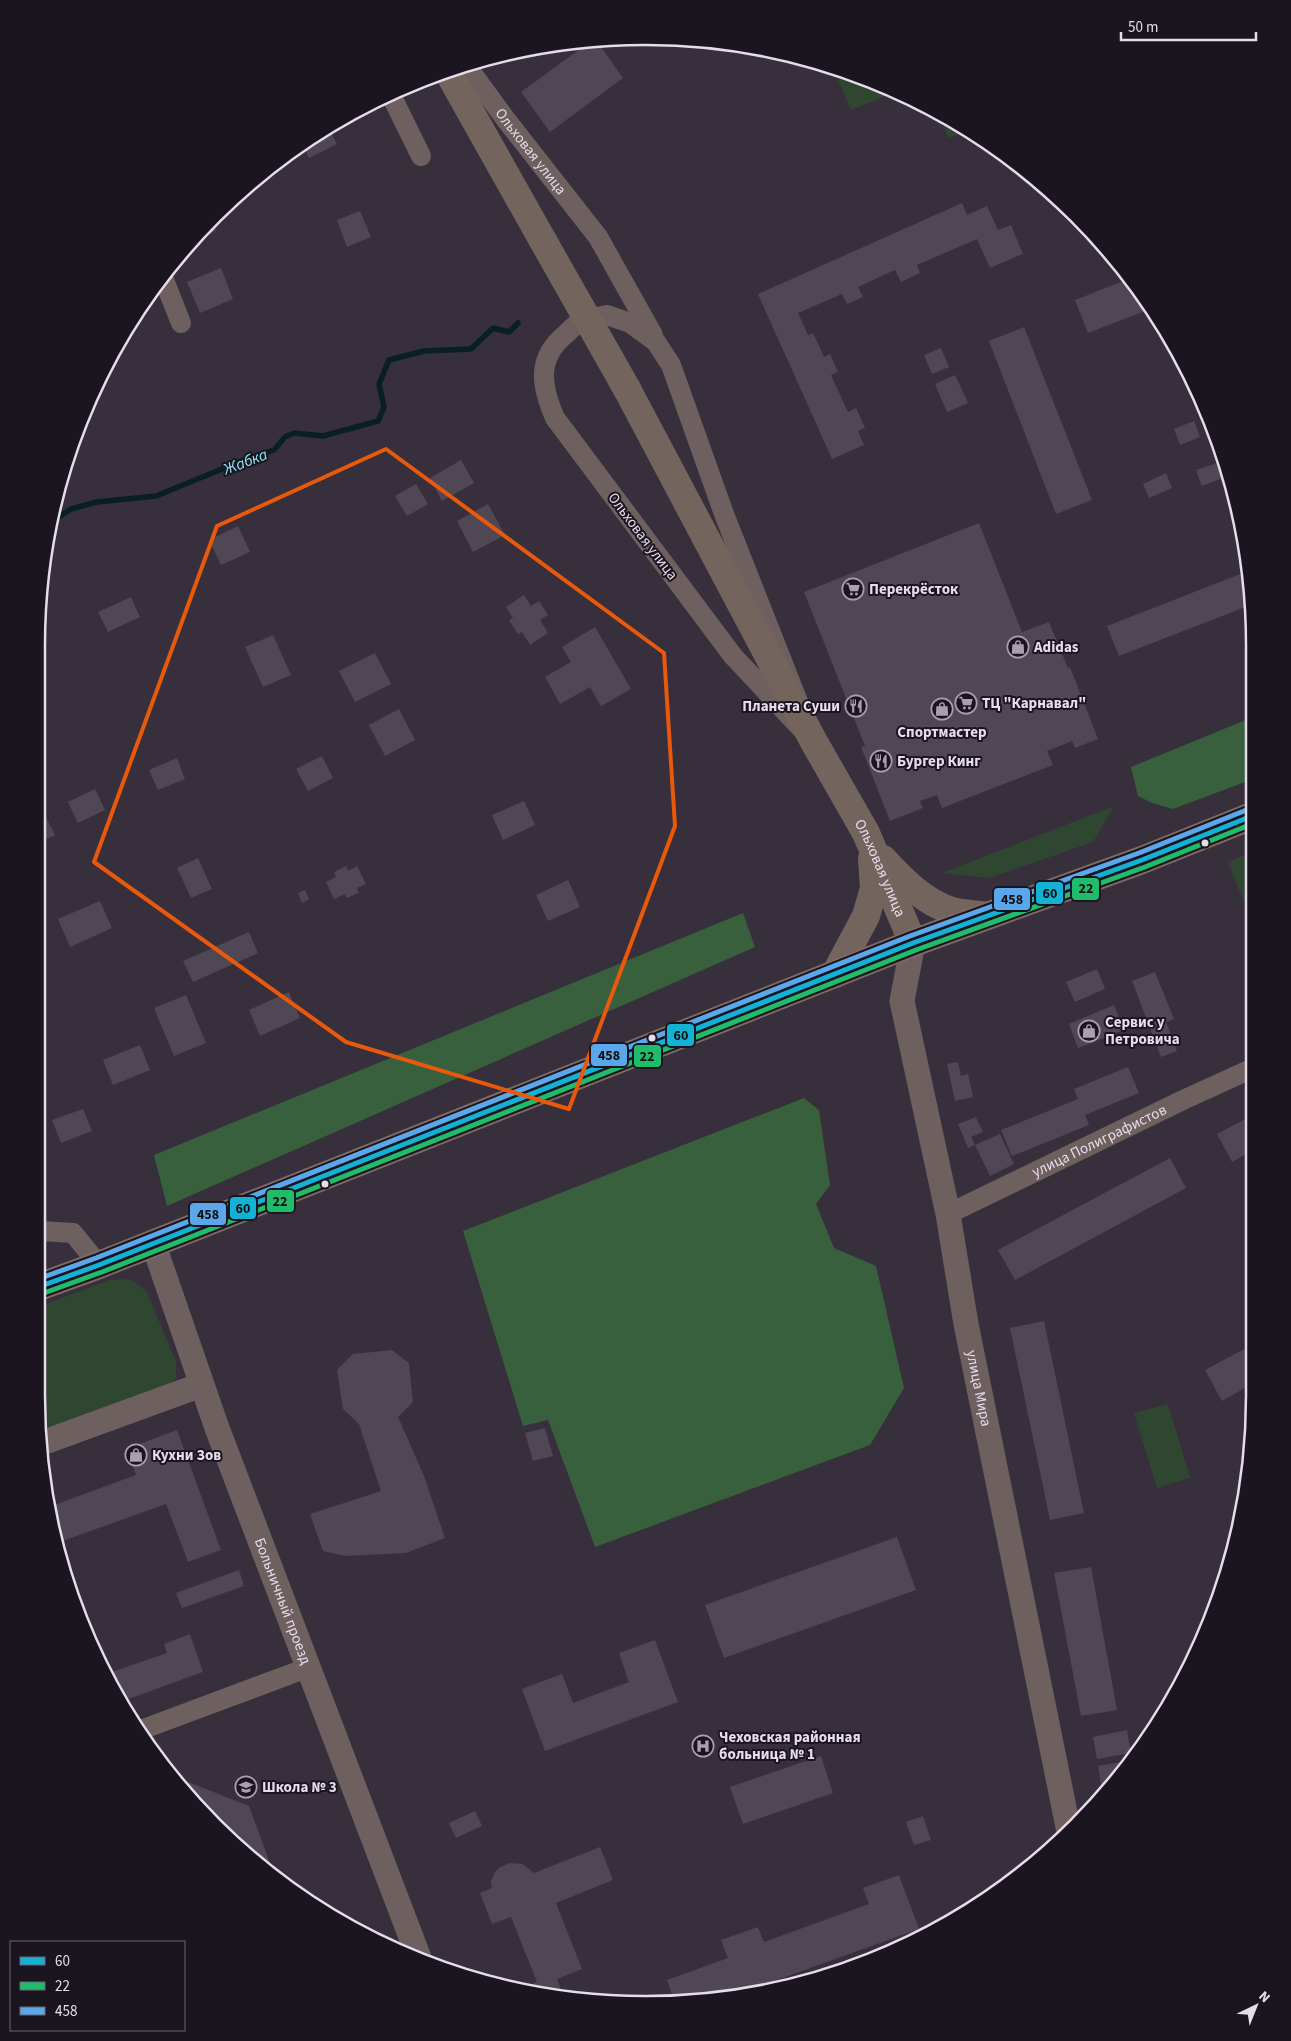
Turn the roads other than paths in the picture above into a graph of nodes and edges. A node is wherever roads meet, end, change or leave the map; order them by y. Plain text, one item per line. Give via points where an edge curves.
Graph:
1 (470, 71) edge
2 (451, 77) edge
3 (394, 101) edge
4 (421, 156) dead end
5 (166, 284) edge
6 (181, 323) dead end
7 (656, 342) junction
8 (814, 742) junction
9 (1246, 818) edge
10 (870, 845) junction
11 (988, 916) junction
12 (913, 943) junction
13 (835, 974) junction
14 (1246, 1071) edge
15 (948, 1214) junction
16 (45, 1231) edge
17 (153, 1243) junction
18 (99, 1265) junction
19 (45, 1285) edge
20 (201, 1385) junction
21 (47, 1441) edge
22 (308, 1668) junction
23 (146, 1729) edge
24 (1067, 1823) edge
25 (415, 1949) edge

1 - 7 street, Ольховая улица via 598,237
2 - 8 main road, Ольховая улица, bridge via 627,389
3 - 4 street
5 - 6 street
7 - 8 street, Ольховая улица via 671,365 724,514
7 - 8 street, Ольховая улица via 630,323 607,315 580,322 557,341 546,357 546,397 555,418 733,656
8 - 10 main road, Ольховая улица
9 - 11 main road
10 - 11 main road via 900,879 924,898 952,911
10 - 12 main road, Ольховая улица
10 - 13 main road via 874,888 866,916
11 - 12 main road
12 - 13 main road
12 - 15 street, улица Мира via 902,1001
13 - 17 main road
14 - 15 street, улица Полиграфистов
15 - 24 street, улица Мира via 966,1324
16 - 18 street via 73,1233
17 - 18 main road
17 - 20 street, Больничный проезд
18 - 19 main road
20 - 21 street
20 - 22 street, Больничный проезд
22 - 23 street
22 - 25 street, Больничный проезд

